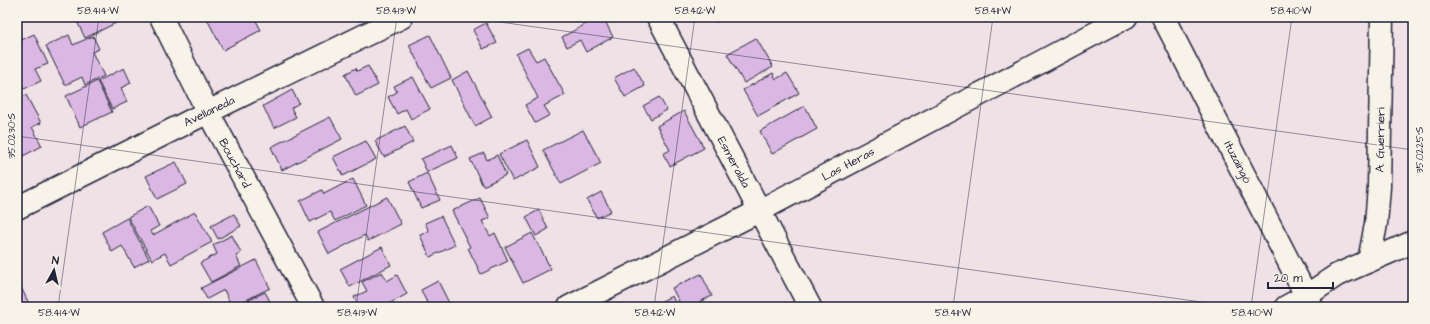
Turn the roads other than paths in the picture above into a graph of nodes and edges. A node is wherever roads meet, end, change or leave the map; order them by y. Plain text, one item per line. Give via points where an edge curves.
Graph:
1 (161, 17) edge
2 (402, 17) edge
3 (658, 17) edge
4 (1126, 17) edge
5 (1163, 17) edge
6 (1382, 17) edge
7 (208, 112) junction
8 (17, 208) edge
9 (759, 211) junction
10 (1413, 242) edge
11 (1369, 261) junction
12 (1309, 302) edge
13 (313, 307) edge
14 (569, 307) edge
15 (810, 307) edge
16 (1286, 307) edge

1 - 7 street, Bouchard
2 - 7 street, Avellaneda
3 - 9 street, Esmeralda
4 - 9 street, Las Heras
5 - 12 street, Ituzaingó
6 - 11 street, A. Guerrieri via 1379,187
7 - 8 street, Avellaneda
7 - 13 street, Bouchard
9 - 14 street, Las Heras
9 - 15 street, Esmeralda
10 - 11 street
11 - 12 street via 1337,275
12 - 16 street

